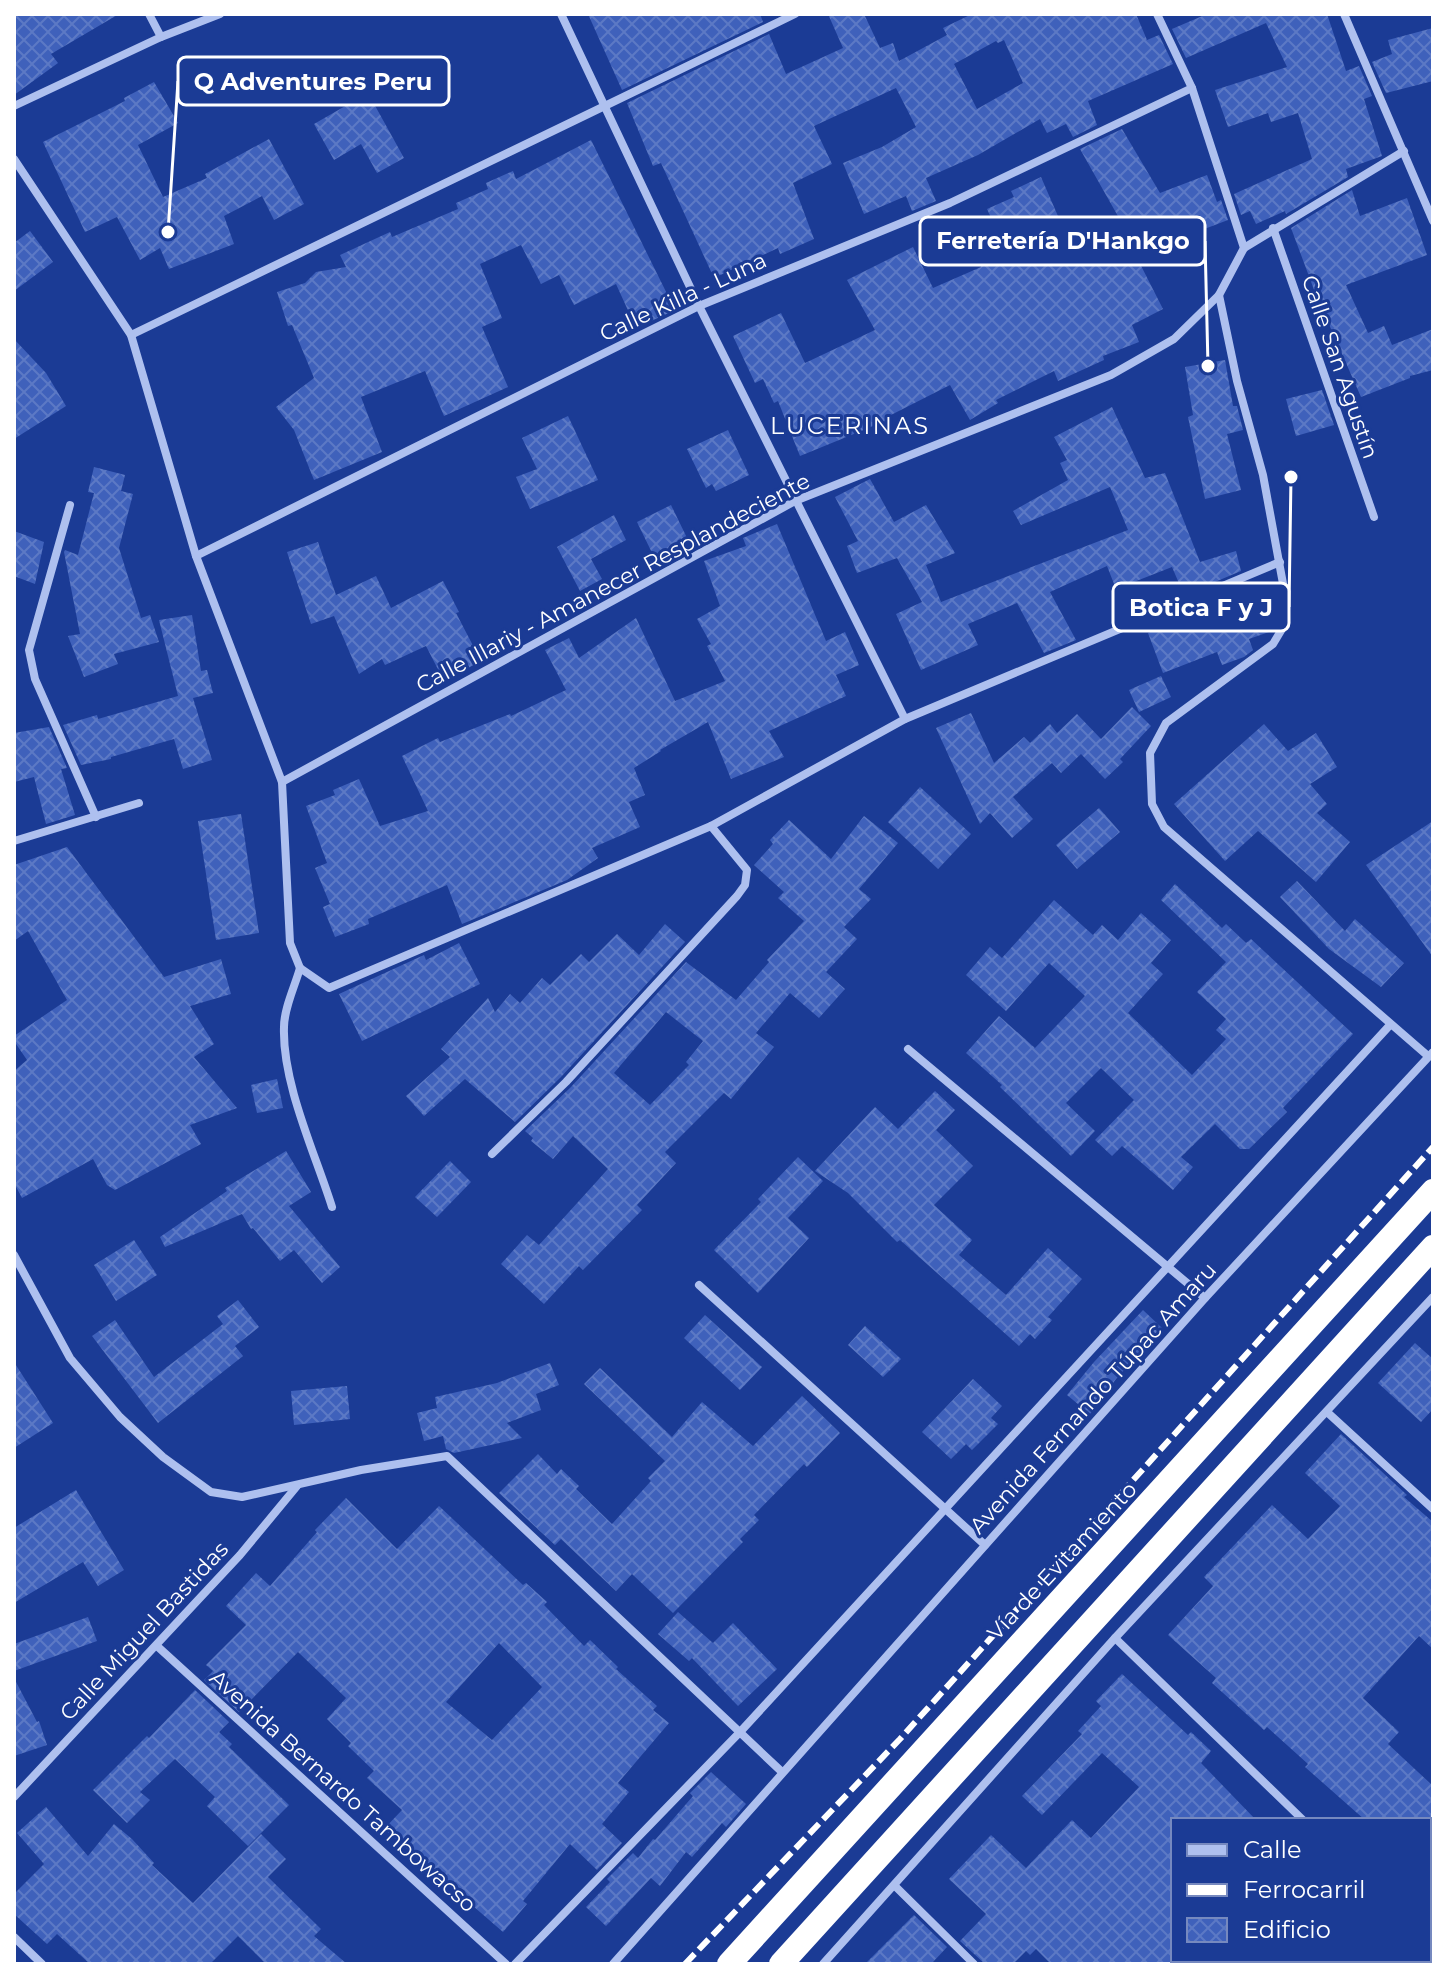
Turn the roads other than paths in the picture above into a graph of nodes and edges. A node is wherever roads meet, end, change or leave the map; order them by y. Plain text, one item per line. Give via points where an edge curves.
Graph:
1 (149, 14) edge
2 (220, 14) edge
3 (561, 14) edge
4 (795, 14) edge
5 (1157, 14) edge
6 (1344, 14) edge
7 (161, 37) junction
8 (1192, 88) junction
9 (14, 106) edge
10 (603, 106) junction
11 (1404, 151) junction
12 (16, 166) edge
13 (1433, 221) edge
14 (1273, 228) junction
15 (1244, 248) junction
16 (1219, 295) junction
17 (699, 306) junction
18 (131, 335) junction
19 (795, 501) junction
20 (70, 505) dead end
21 (1374, 517) dead end
22 (196, 556) junction
23 (1280, 562) junction
24 (905, 719) junction
25 (282, 782) junction
26 (139, 803) dead end
27 (96, 817) junction
28 (711, 826) junction
29 (14, 841) edge
30 (300, 968) junction
31 (1390, 1025) junction
32 (908, 1049) dead end
33 (1431, 1054) edge
34 (492, 1154) dead end
35 (1433, 1191) edge
36 (332, 1207) dead end
37 (1433, 1247) edge
38 (14, 1255) edge
39 (1166, 1266) junction
40 (699, 1285) dead end
41 (1433, 1297) edge
42 (1205, 1298) junction
43 (1327, 1412) junction
44 (298, 1486) junction
45 (945, 1508) junction
46 (1433, 1509) edge
47 (985, 1545) junction
48 (1115, 1638) junction
49 (157, 1646) junction
50 (741, 1731) junction
51 (782, 1772) junction
52 (14, 1797) edge
53 (1301, 1818) edge
54 (895, 1886) junction
55 (14, 1937) edge
56 (42, 1964) edge
57 (506, 1964) edge
58 (515, 1964) edge
59 (613, 1964) edge
60 (729, 1964) edge
61 (781, 1964) edge
62 (823, 1964) edge
63 (974, 1964) edge

1 - 7 street
2 - 7 street
3 - 10 street
4 - 10 street
5 - 8 street
6 - 11 street
7 - 9 street
8 - 15 street
8 - 17 street, Calle Killa - Luna via 950,203
10 - 17 street
10 - 18 street
11 - 13 street
11 - 14 street
12 - 18 street
14 - 15 street
14 - 21 street, Calle San Agustín
15 - 16 street, Calle Illariy - Amanecer Resplandeciente
16 - 19 street, Calle Illariy - Amanecer Resplandeciente via 1174,339 1111,375
16 - 23 street
17 - 19 street
17 - 22 street, Calle Killa - Luna
18 - 22 street
19 - 24 street
19 - 25 street, Calle Illariy - Amanecer Resplandeciente
20 - 27 street via 29,650 35,679
22 - 25 street
23 - 24 street
23 - 31 street via 1286,600 1282,629 1273,644 1166,723 1150,753 1152,804 1164,827
24 - 28 street
25 - 30 street via 290,943
26 - 27 street
27 - 29 street
28 - 30 street via 329,988
28 - 34 street via 747,870 745,885 566,1082
30 - 36 street via 283,1024 286,1054
31 - 33 street
31 - 39 street
32 - 39 street
33 - 42 street, Avenida Fernando Túpac Amaru
35 - 60 highway, Vía de Evitamiento
37 - 61 highway
38 - 44 street via 70,1358 163,1457 211,1492 242,1497
39 - 42 street
39 - 45 street
40 - 45 street
41 - 43 street
42 - 47 street, Avenida Fernando Túpac Amaru
43 - 46 street
43 - 48 street
44 - 49 street, Calle Miguel Bastidas
44 - 50 street via 447,1456
45 - 47 street
45 - 50 street
47 - 51 street, Avenida Fernando Túpac Amaru
48 - 53 street
48 - 54 street
49 - 52 street, Calle Miguel Bastidas
49 - 57 street, Avenida Bernardo Tambowacso
50 - 51 street
50 - 58 street
51 - 59 street, Avenida Fernando Túpac Amaru
54 - 62 street
54 - 63 street
55 - 56 street

